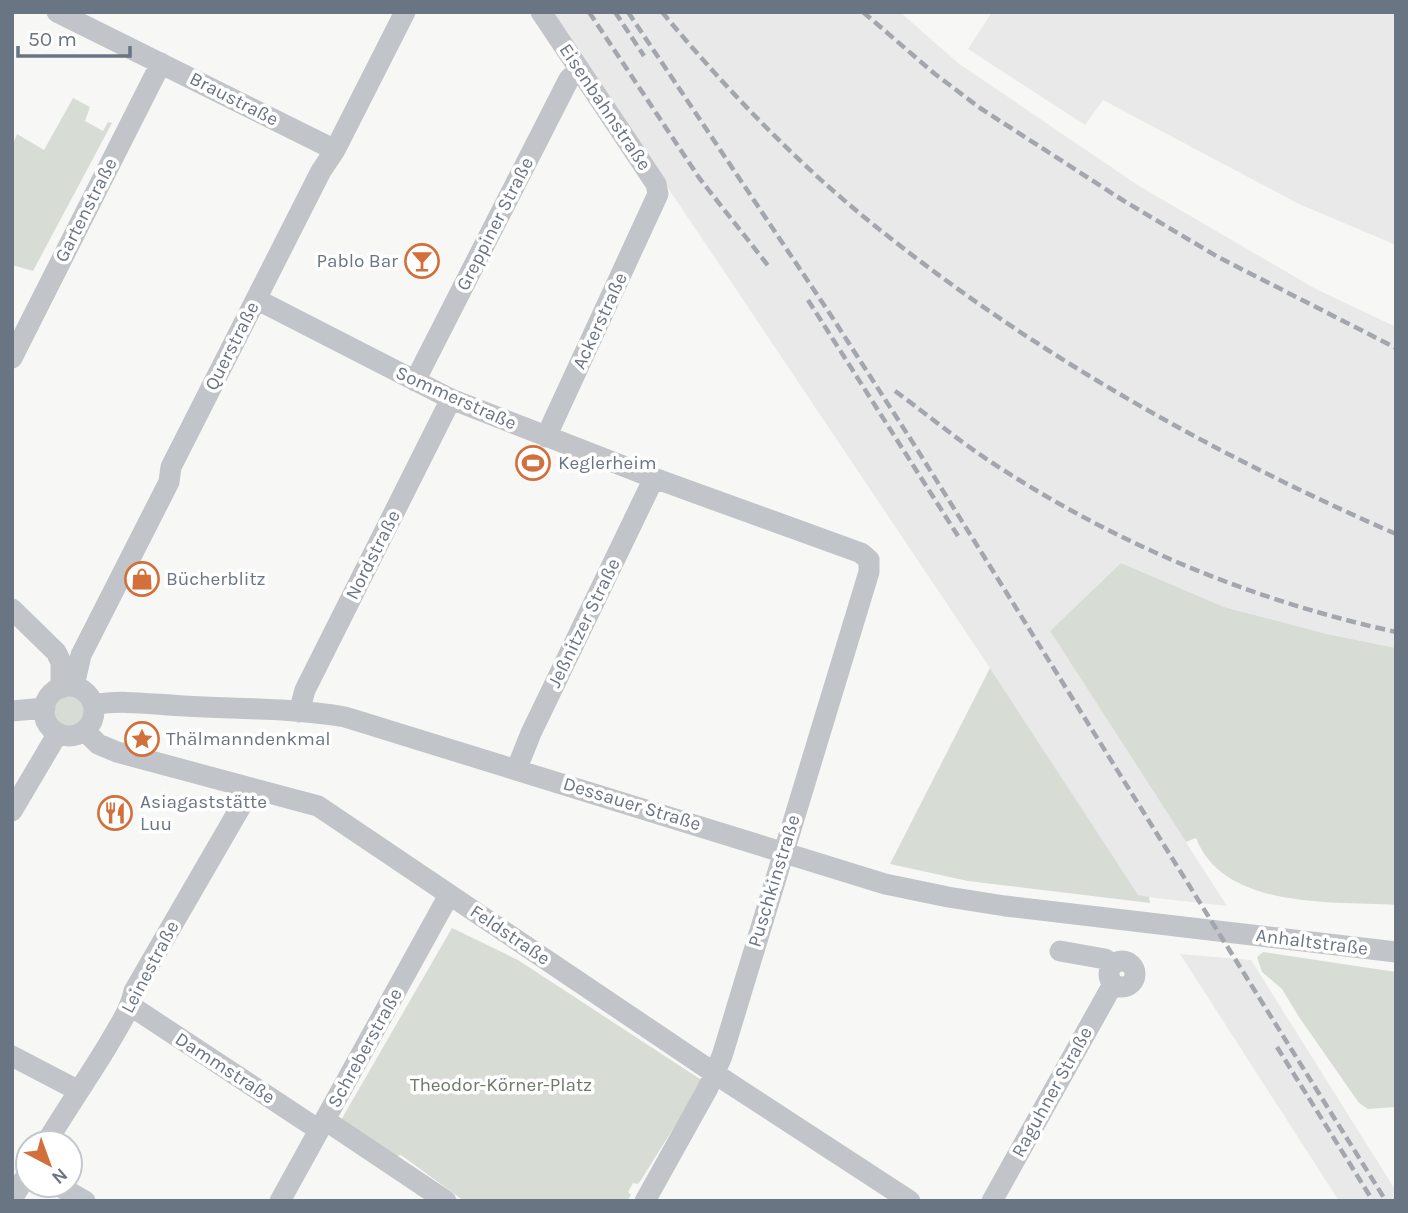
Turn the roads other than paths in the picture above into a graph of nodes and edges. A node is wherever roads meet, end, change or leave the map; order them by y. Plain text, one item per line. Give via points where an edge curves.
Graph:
1 (57, 12) edge
2 (405, 12) edge
3 (541, 12) edge
4 (161, 63) junction
5 (579, 70) junction
6 (335, 150) junction
7 (655, 206) joint
8 (256, 299) junction
9 (12, 358) edge
10 (415, 382) junction
11 (451, 399) junction
12 (546, 437) junction
13 (654, 478) junction
14 (861, 553) joint
15 (12, 609) edge
16 (67, 687) junction
17 (94, 705) junction
18 (45, 708) junction
19 (12, 711) edge
20 (299, 712) junction
21 (85, 731) junction
22 (58, 733) junction
23 (517, 768) junction
24 (251, 789) junction
25 (12, 811) edge
26 (784, 852) junction
27 (449, 895) junction
28 (1169, 926) joint
29 (1060, 951) dead end
30 (1396, 952) edge
31 (131, 1006) junction
32 (12, 1056) edge
33 (716, 1074) junction
34 (79, 1091) junction
35 (322, 1125) junction
36 (55, 1129) edge
37 (280, 1201) edge
38 (446, 1201) edge
39 (645, 1201) edge
40 (910, 1201) edge
41 (992, 1201) edge

1 - 4 street, Braustraße
2 - 6 street, Querstraße
3 - 5 street, Eisenbahnstraße
4 - 6 street, Braustraße
4 - 9 street, Gartenstraße
5 - 7 street, Eisenbahnstraße via 656,184
5 - 10 street, Greppiner Straße via 569,79
6 - 8 street, Querstraße
7 - 12 street, Ackerstraße
8 - 10 street, Sommerstraße
8 - 16 street, Querstraße
10 - 11 street, Sommerstraße
11 - 12 street, Sommerstraße
11 - 20 street, Nordstraße via 304,690
12 - 13 street, Sommerstraße
13 - 14 street, Sommerstraße
13 - 23 street, Jeßnitzer Straße
14 - 26 street, Puschkinstraße via 869,560 869,572
15 - 16 street via 56,652
16 - 17 street via 87,693
16 - 18 street via 52,693
17 - 20 street, Dessauer Straße
17 - 21 street via 94,717
18 - 19 street
18 - 22 street via 46,720
20 - 23 street, Dessauer Straße via 345,717
21 - 22 street via 72,736
21 - 24 street, Feldstraße via 112,751
22 - 25 street
23 - 26 street, Dessauer Straße
24 - 27 street, Feldstraße via 318,806
24 - 31 street, Leinestraße via 134,990
26 - 28 street, Dessauer Straße via 867,879 948,897
26 - 33 street, Puschkinstraße
27 - 33 street, Feldstraße
27 - 35 street, Schreberstraße
28 - 30 street, Anhaltstraße
29 - 41 street, Raguhner Straße via 1105,959 1113,974
31 - 34 street, Leinestraße
31 - 35 street, Dammstraße
32 - 34 street
33 - 39 street, Puschkinstraße
33 - 40 street, Feldstraße
34 - 36 street, Leinestraße
35 - 37 street, Schreberstraße
35 - 38 street, Dammstraße

